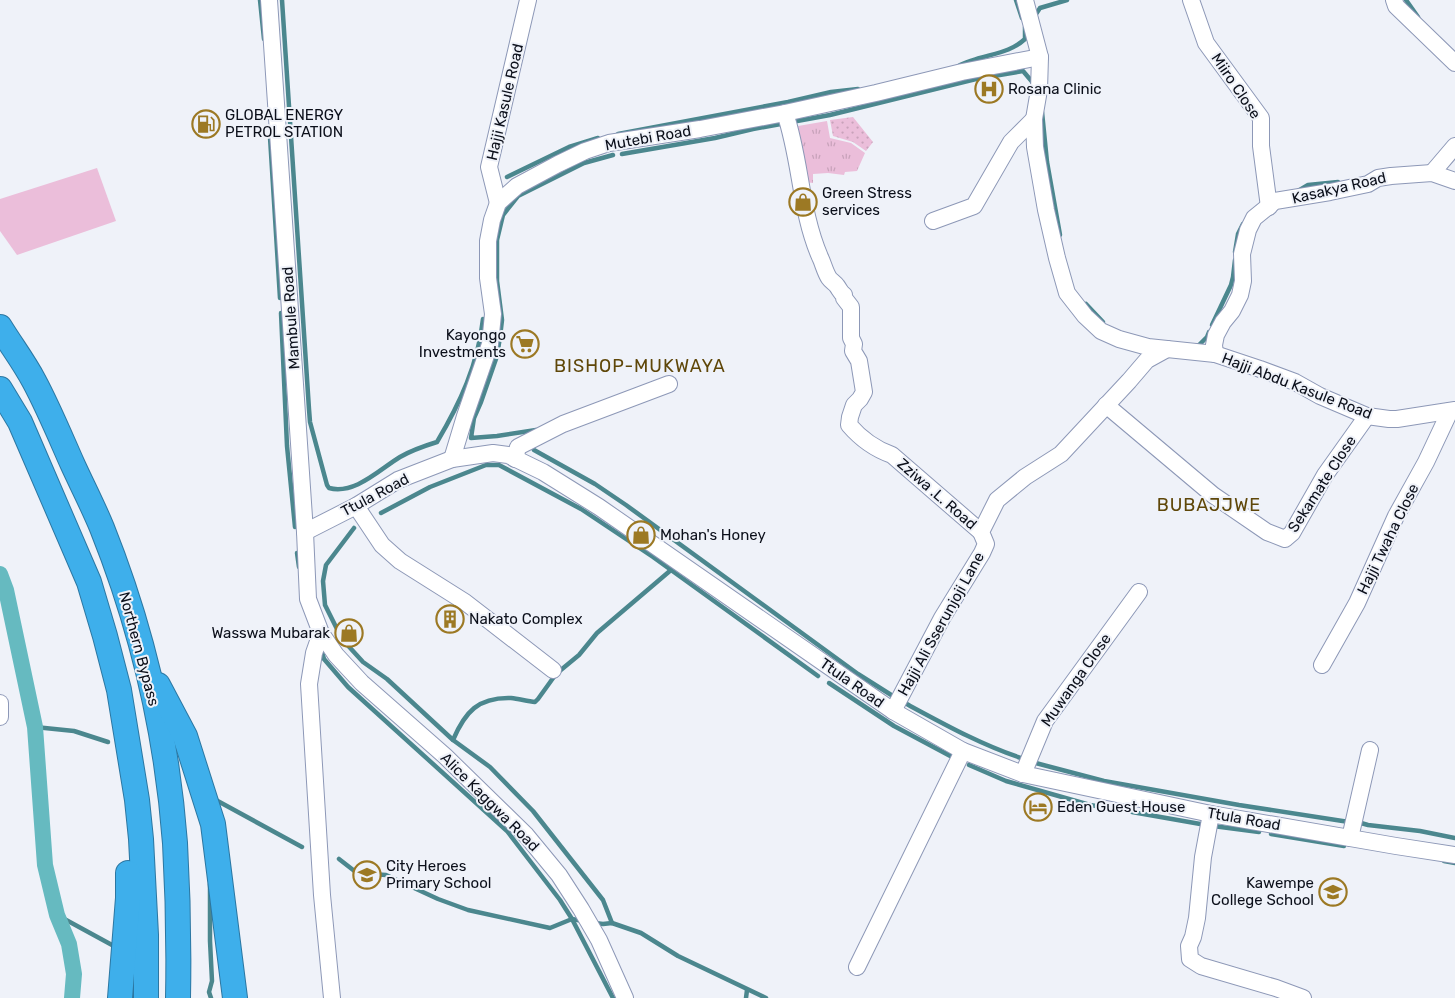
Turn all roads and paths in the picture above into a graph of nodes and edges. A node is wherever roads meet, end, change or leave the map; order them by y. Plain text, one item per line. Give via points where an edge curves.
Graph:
1 (269, 0) edge
2 (528, 0) edge
3 (1191, 0) edge
4 (1394, 0) edge
5 (1028, 1) edge
6 (1040, 57) junction
7 (1455, 63) edge
8 (785, 112) junction
9 (1034, 119) junction
10 (1455, 146) edge
11 (1432, 173) junction
12 (1455, 181) edge
13 (498, 203) junction
14 (1269, 206) junction
15 (934, 221) dead end
16 (0, 327) edge
17 (1167, 349) junction
18 (1214, 354) junction
19 (669, 384) dead end
20 (0, 389) edge
21 (1106, 405) junction
22 (1452, 410) edge
23 (1367, 416) junction
24 (452, 459) junction
25 (515, 459) junction
26 (356, 506) junction
27 (305, 532) junction
28 (980, 532) junction
29 (1138, 592) dead end
30 (321, 633) junction
31 (144, 657) junction
32 (1322, 665) dead end
33 (552, 670) dead end
34 (0, 703) edge
35 (893, 711) junction
36 (0, 717) edge
37 (128, 739) junction
38 (1370, 750) dead end
39 (963, 751) junction
40 (1023, 774) junction
41 (1211, 814) junction
42 (1350, 838) junction
43 (1455, 855) edge
44 (857, 967) dead end
45 (120, 998) edge
46 (146, 998) edge
47 (178, 998) edge
48 (235, 998) edge
49 (332, 998) edge
50 (626, 998) edge
51 (1303, 998) edge

1 - 27 street, Mambule Road
2 - 13 street, Hajji Kasule Road via 489,167
3 - 14 street, Miiro Close via 1206,43 1261,118 1261,146
4 - 7 street via 1396,6
5 - 6 street, Hajji Abdu Kasule Road
6 - 8 street, Mutebi Road
6 - 9 street, Hajji Abdu Kasule Road
8 - 13 street, Mutebi Road via 609,143 529,179
8 - 28 street, Zziwa .L. Road via 812,238 829,277 851,307 851,338 864,392 854,405 849,425 878,450 892,455
9 - 15 street via 1011,142 974,206
9 - 17 street, Hajji Abdu Kasule Road via 1035,147 1046,210 1068,293 1101,331 1148,347
10 - 11 street
11 - 12 street, Kasakya Road
11 - 14 street, Kasakya Road via 1378,178 1368,184 1275,201
13 - 24 street via 488,241 488,278 493,314 490,344
14 - 18 street, Kasakya Road via 1254,218 1248,230 1242,254 1240,295 1216,335
16 - 31 highway, Northern Bypass via 34,381 102,527
17 - 18 street, Hajji Abdu Kasule Road
17 - 21 street, Hajji Ali Sserunjoji Lane via 1147,360
18 - 23 street, Hajji Abdu Kasule Road via 1295,382
19 - 25 street via 564,424 518,447
20 - 37 highway, Northern Bypass via 20,422 89,582 119,690
21 - 23 street, Sekamate Close via 1213,495 1267,532 1285,539
21 - 28 street, Hajji Ali Sserunjoji Lane via 1061,454 997,500
22 - 23 street, Hajji Abdu Kasule Road via 1397,419
22 - 32 street, Hajji Twaha Close via 1396,516 1357,603
24 - 25 street, Ttula Road via 493,453
24 - 26 street, Ttula Road via 398,480
25 - 35 street, Ttula Road via 600,507
26 - 27 street, Ttula Road
26 - 33 street via 382,545 400,561 465,602
27 - 30 street, Mambule Road via 308,599
28 - 35 street, Hajji Ali Sserunjoji Lane via 986,544 982,553 942,618
29 - 40 street, Muwanga Close via 1045,721
30 - 49 street via 309,684
30 - 50 street, Alice Kaggwa Road via 362,683 445,756 526,835 559,875 581,909
31 - 47 highway, Northern Bypass via 172,810 178,907
31 - 48 highway via 185,736 213,824
34 - 36 street
35 - 39 street, Ttula Road
37 - 45 highway via 128,898
37 - 46 highway, Northern Bypass via 141,839
38 - 42 street
39 - 40 street, Ttula Road
39 - 44 street
40 - 41 street, Ttula Road
41 - 42 street, Ttula Road
41 - 51 street via 1197,918 1189,946 1190,959 1201,966
42 - 43 street, Ttula Road

